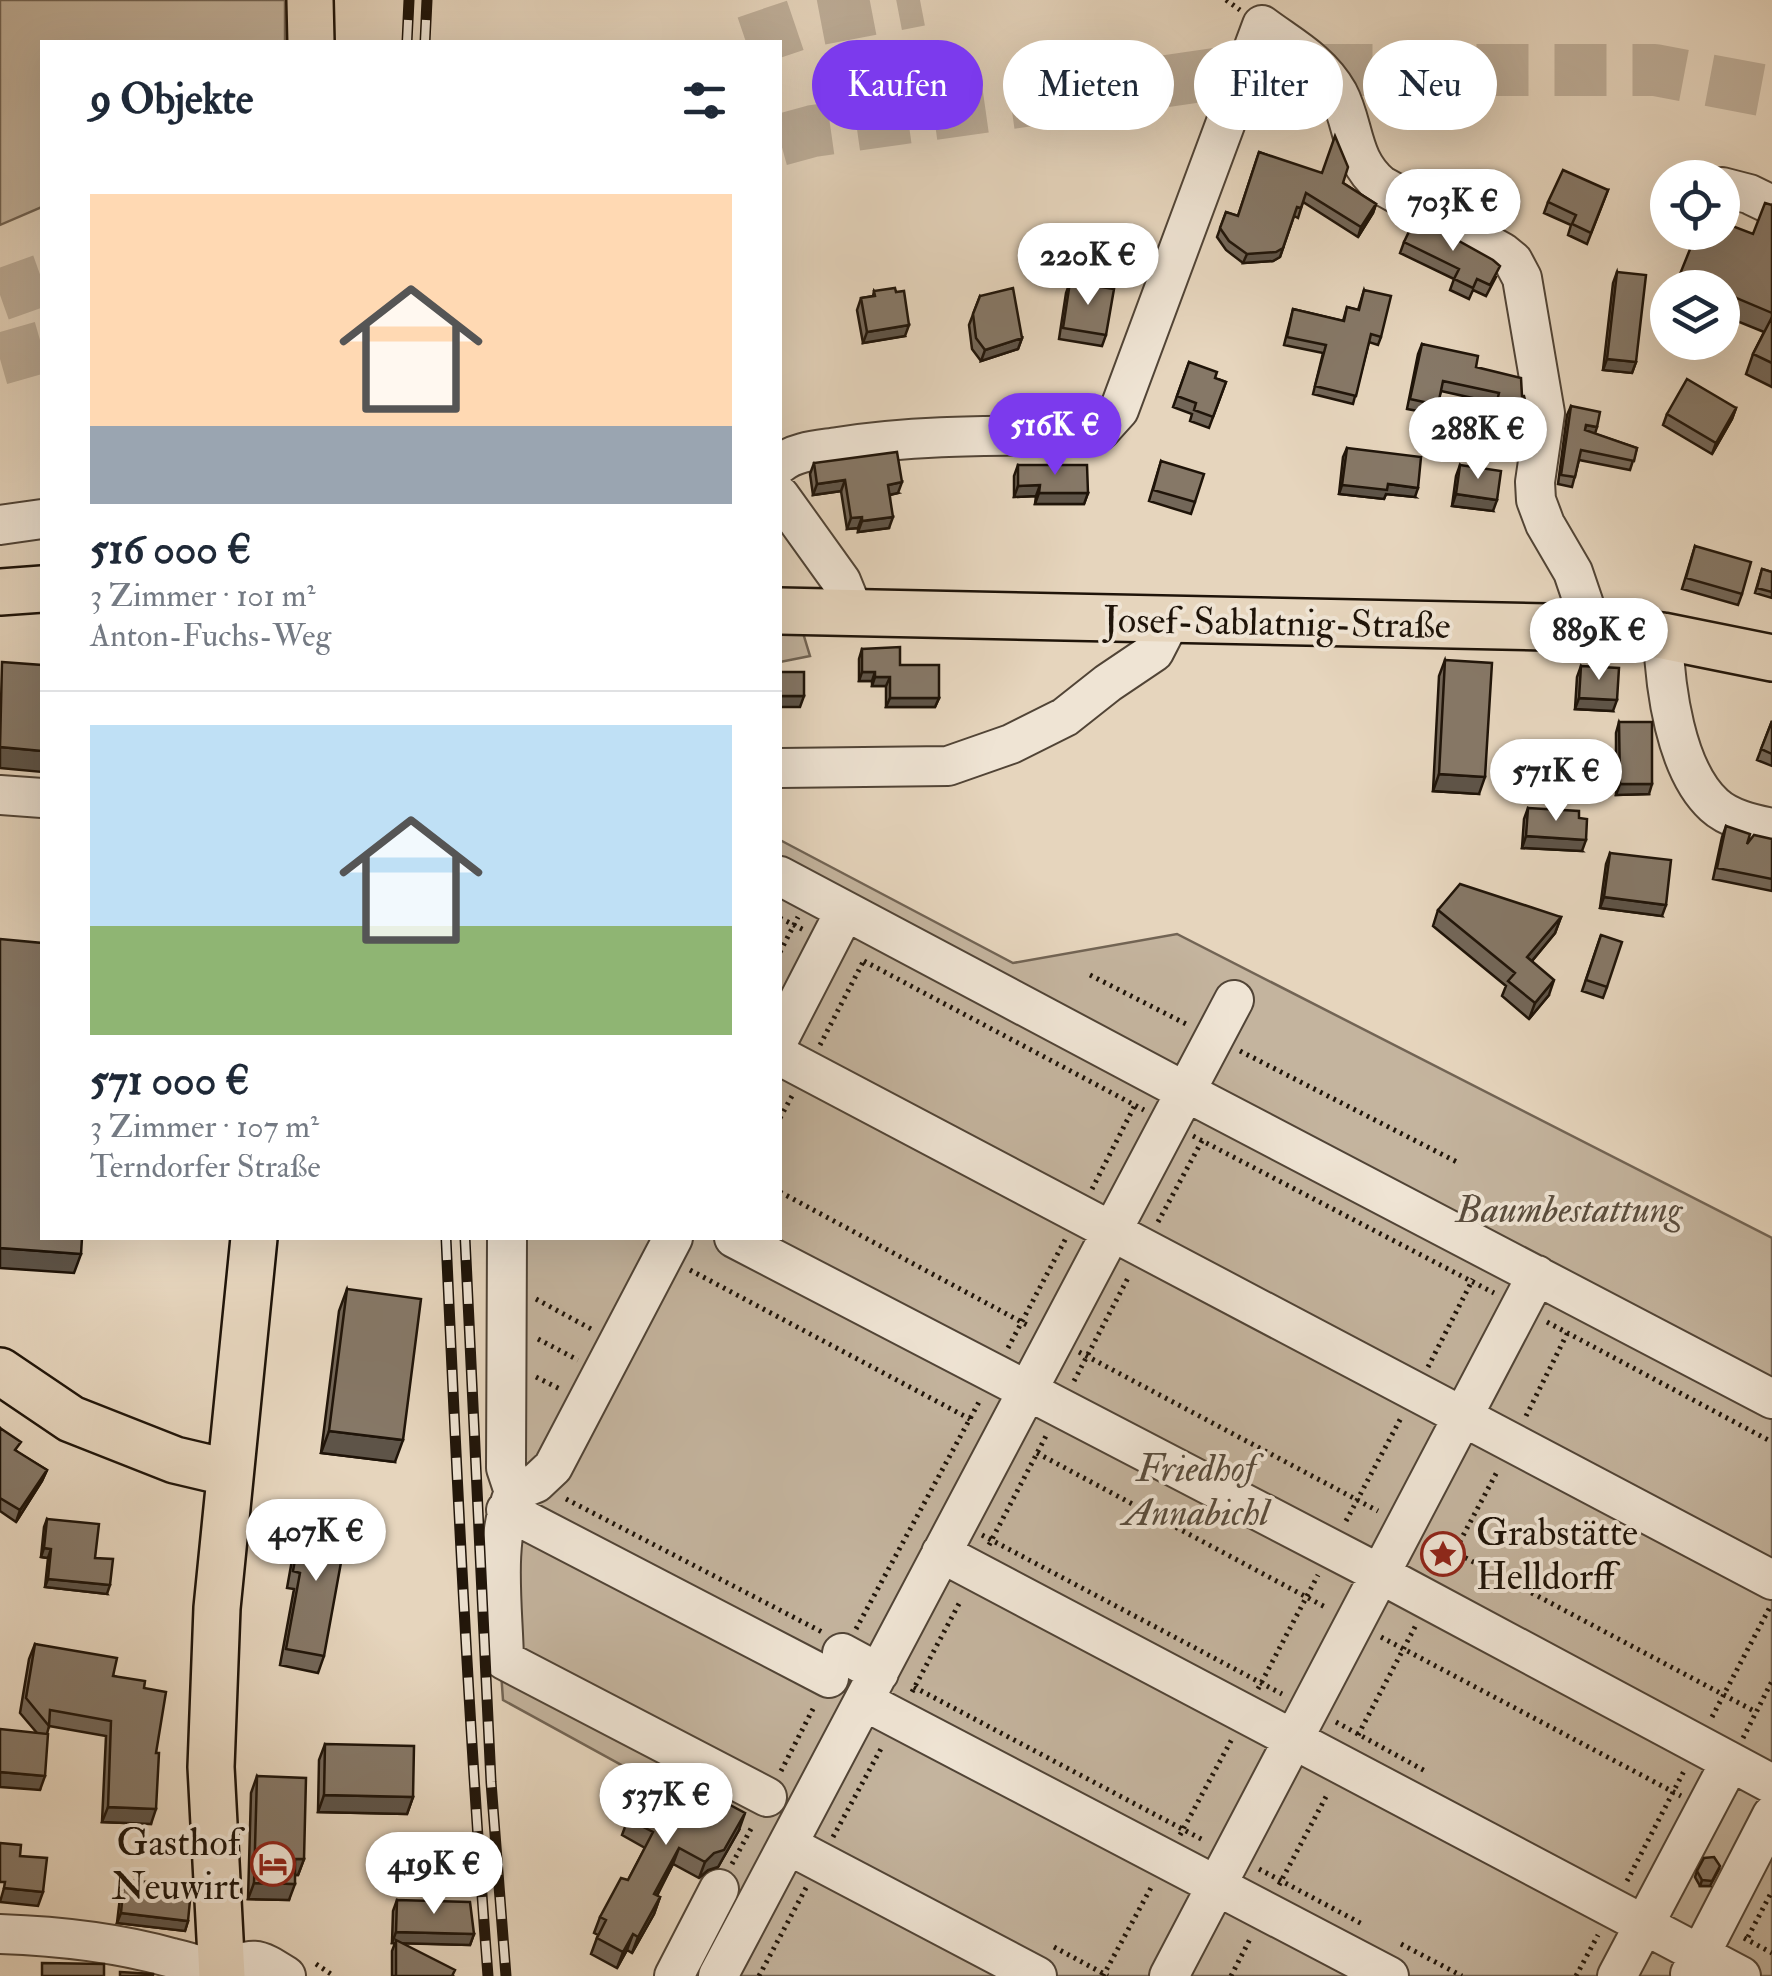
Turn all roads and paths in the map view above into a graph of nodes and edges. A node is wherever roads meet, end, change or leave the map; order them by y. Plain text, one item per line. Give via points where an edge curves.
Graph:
1 (310, 0) edge
2 (311, 40) edge
3 (1740, 192) edge
4 (1772, 205) edge
5 (782, 460) edge
6 (782, 499) edge
7 (40, 519) edge
8 (0, 526) edge
9 (40, 590) edge
10 (0, 592) edge
11 (782, 611) edge
12 (854, 613) junction
13 (1170, 620) junction
14 (1592, 628) junction
15 (1663, 636) junction
16 (1772, 658) edge
17 (782, 768) edge
18 (0, 796) edge
19 (40, 798) edge
20 (1772, 828) edge
21 (782, 877) edge
22 (845, 910) junction
23 (1090, 976) dead end
24 (1234, 1000) dead end
25 (782, 1033) edge
26 (1214, 1038) junction
27 (793, 1063) edge
28 (1177, 1107) junction
29 (782, 1110) edge
30 (1457, 1162) dead end
31 (782, 1193) edge
32 (1110, 1231) junction
33 (254, 1240) edge
34 (508, 1240) edge
35 (738, 1240) edge
36 (668, 1247) edge
37 (1480, 1266) junction
38 (507, 1283) junction
39 (1528, 1291) junction
40 (507, 1323) junction
41 (1568, 1332) junction
42 (1054, 1339) junction
43 (507, 1361) junction
44 (0, 1371) edge
45 (602, 1373) junction
46 (1027, 1390) junction
47 (1416, 1390) junction
48 (1772, 1399) edge
49 (1463, 1415) junction
50 (970, 1419) dead end
51 (1513, 1442) junction
52 (1772, 1442) edge
53 (230, 1472) junction
54 (519, 1495) junction
55 (1358, 1500) junction
56 (1406, 1526) junction
57 (1331, 1549) junction
58 (1454, 1552) junction
59 (941, 1553) junction
60 (1380, 1574) junction
61 (1772, 1580) edge
62 (1428, 1600) junction
63 (1772, 1604) edge
64 (834, 1656) junction
65 (875, 1681) junction
66 (1772, 1681) edge
67 (1724, 1695) junction
68 (1756, 1712) junction
69 (1246, 1713) junction
70 (1294, 1738) junction
71 (1714, 1754) junction
72 (1343, 1765) junction
73 (1772, 1784) edge
74 (767, 1797) dead end
75 (1772, 1815) edge
76 (788, 1844) junction
77 (1175, 1844) junction
78 (1225, 1870) junction
79 (720, 1889) dead end
80 (1273, 1895) junction
81 (1629, 1917) junction
82 (1380, 1933) dead end
83 (0, 1934) edge
84 (1393, 1959) edge
85 (1695, 1965) edge
86 (222, 1975) edge
87 (286, 1976) edge
88 (674, 1976) edge
89 (718, 1976) edge
90 (1036, 1976) edge
91 (1103, 1976) edge
92 (1170, 1976) edge
93 (1231, 1976) edge
94 (1462, 1976) edge
95 (1576, 1976) edge
96 (1617, 1976) edge
97 (1741, 1976) edge

1 - 2 main road
3 - 4 street
5 - 14 street via 936,436 1100,432 1119,410 1262,24 1310,58 1339,95 1368,174 1502,252 1522,278 1545,413 1536,500 1573,572
6 - 12 street via 841,581
7 - 8 street
9 - 10 main road
11 - 12 main road, Josef-Sablatnig-Straße
12 - 13 main road, Josef-Sablatnig-Straße
13 - 14 main road, Josef-Sablatnig-Straße
13 - 17 street via 1154,652 1065,717 1011,744 948,766
14 - 15 main road, Josef-Sablatnig-Straße
15 - 16 main road, Josef-Sablatnig-Straße
15 - 20 street via 1672,708 1698,788 1717,808
18 - 19 street
21 - 22 street
22 - 25 street
22 - 28 street
23 - 26 path
24 - 26 street
26 - 28 street
26 - 30 path
27 - 28 path via 864,962
27 - 29 path
27 - 32 street
28 - 32 street
28 - 37 street
28 - 37 path
31 - 42 path
32 - 42 street
32 - 47 street
33 - 53 main road
34 - 38 street
35 - 46 street
36 - 45 street
36 - 50 path
37 - 39 street
37 - 39 path
37 - 47 path
38 - 40 street
38 - 45 path
39 - 41 path
39 - 48 street
39 - 49 street
40 - 43 street
40 - 45 path
41 - 51 path
41 - 52 path
42 - 46 street
42 - 55 path
43 - 45 path
43 - 54 street via 506,1468
44 - 53 main road via 71,1420 174,1460
45 - 54 street via 553,1467
46 - 57 street
46 - 59 street
47 - 49 street
47 - 55 path
49 - 51 street
49 - 56 street
51 - 58 path
51 - 61 street
53 - 86 main road via 212,1767
54 - 64 street
54 - 64 path
54 - 74 street via 502,1546 504,1660
55 - 56 path
55 - 57 path
56 - 58 path
56 - 60 street
57 - 60 street
57 - 69 path
58 - 62 path
58 - 67 path
59 - 65 street
59 - 69 street
60 - 62 street
60 - 70 street
62 - 71 street
62 - 72 path
63 - 67 path
64 - 65 street
65 - 76 street
65 - 77 street
65 - 77 path
66 - 68 path
67 - 68 path
67 - 71 path
68 - 71 path
69 - 70 street
69 - 77 path
70 - 72 street
70 - 78 street
71 - 73 street
71 - 81 street
71 - 81 path
72 - 80 path
72 - 81 street
75 - 85 street
76 - 89 street
76 - 90 street
77 - 78 street
77 - 78 path
77 - 91 path
78 - 80 street
78 - 80 path
78 - 92 street
79 - 88 street
80 - 82 path
80 - 84 street
80 - 93 path
81 - 85 street
81 - 95 path
81 - 96 street
83 - 86 street via 129,1946
84 - 94 path
85 - 97 street
86 - 87 street via 243,1961 262,1961

